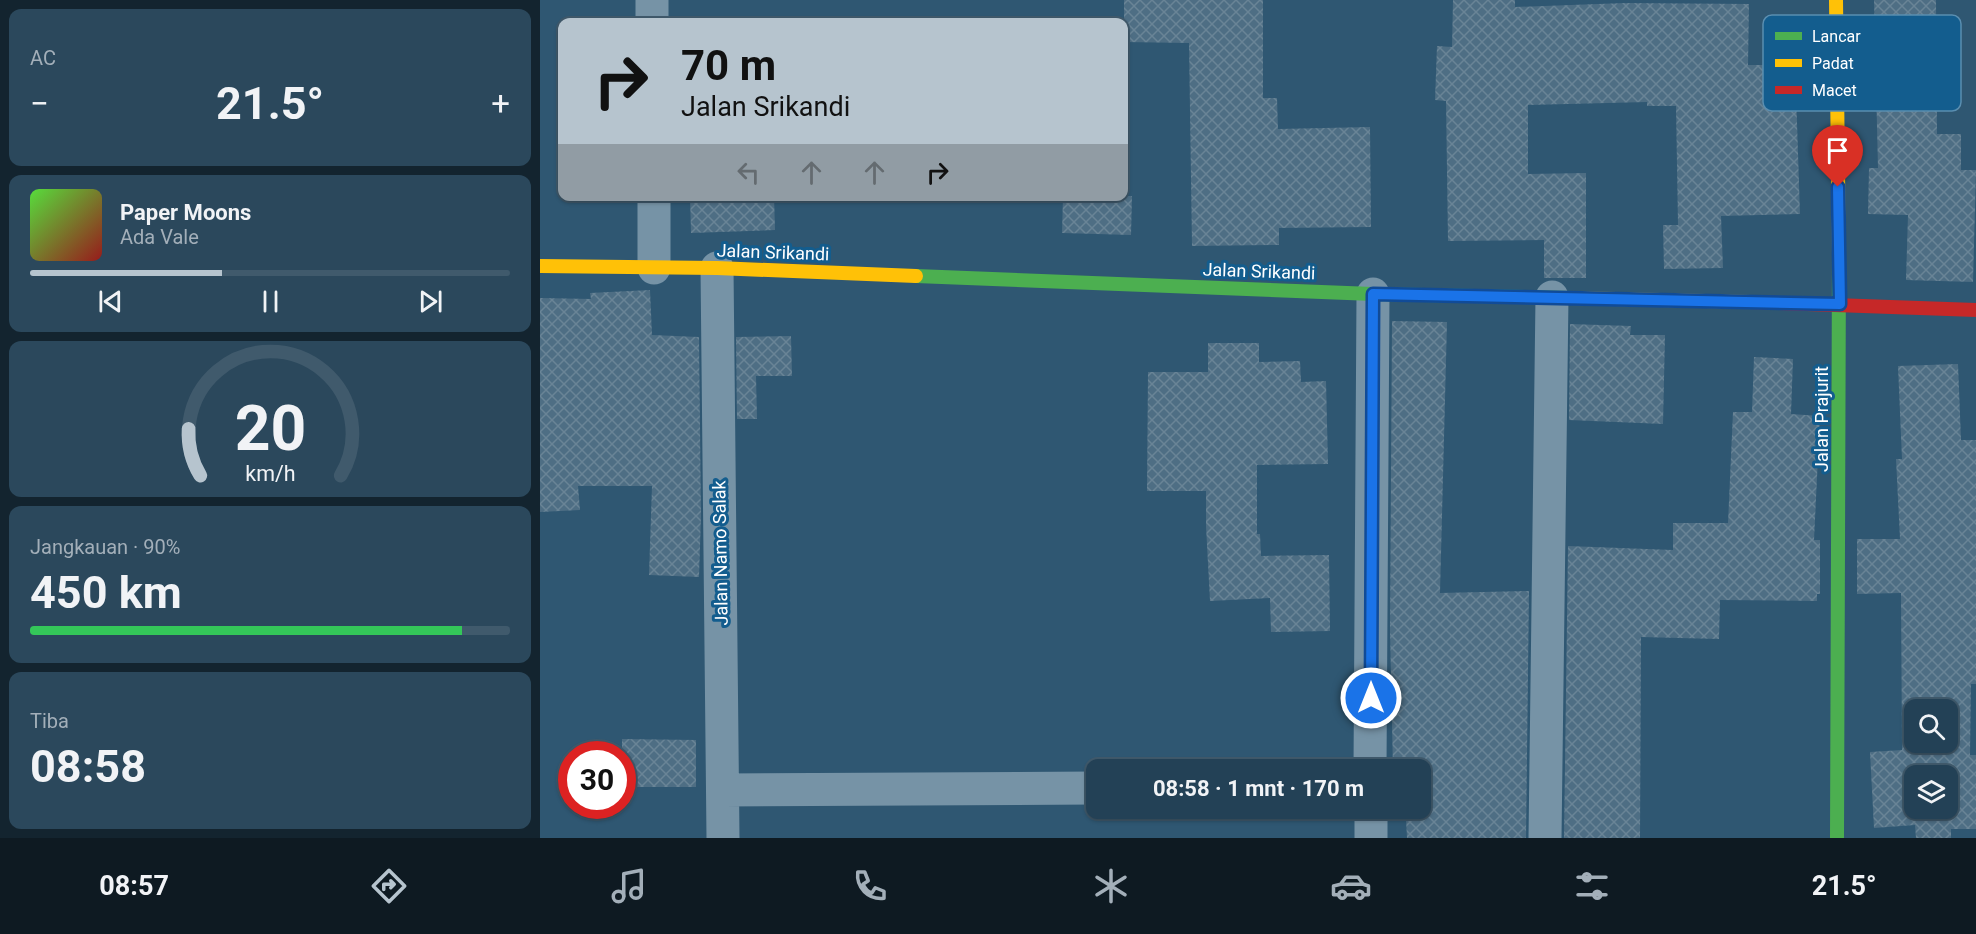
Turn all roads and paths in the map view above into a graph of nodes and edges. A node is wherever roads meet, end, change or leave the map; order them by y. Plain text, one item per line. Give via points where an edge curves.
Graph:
1 (652, 0) edge
2 (1836, 0) edge
3 (1836, 15) edge
4 (652, 18) edge
5 (1837, 111) edge
6 (654, 201) edge
7 (540, 266) edge
8 (654, 268) junction
9 (717, 268) junction
10 (1373, 294) junction
11 (1552, 297) junction
12 (1840, 304) junction
13 (1976, 310) edge
14 (1370, 759) edge
15 (1086, 788) edge
16 (723, 790) junction
17 (1371, 819) edge
18 (723, 838) edge
19 (1371, 838) edge
20 (1545, 838) edge
21 (1838, 838) edge

1 - 4 street
2 - 3 street, Jalan Prajurit
5 - 12 street, Jalan Prajurit
6 - 8 street
7 - 8 street, Jalan Srikandi
8 - 9 street, Jalan Srikandi
9 - 10 street, Jalan Srikandi
9 - 16 street, Jalan Namo Salak
10 - 11 street, Jalan Srikandi
10 - 14 street
11 - 12 street, Jalan Srikandi
11 - 20 street
12 - 13 street, Jalan Srikandi
12 - 21 street, Jalan Prajurit
15 - 16 street
16 - 18 street, Jalan Namo Salak
17 - 19 street

